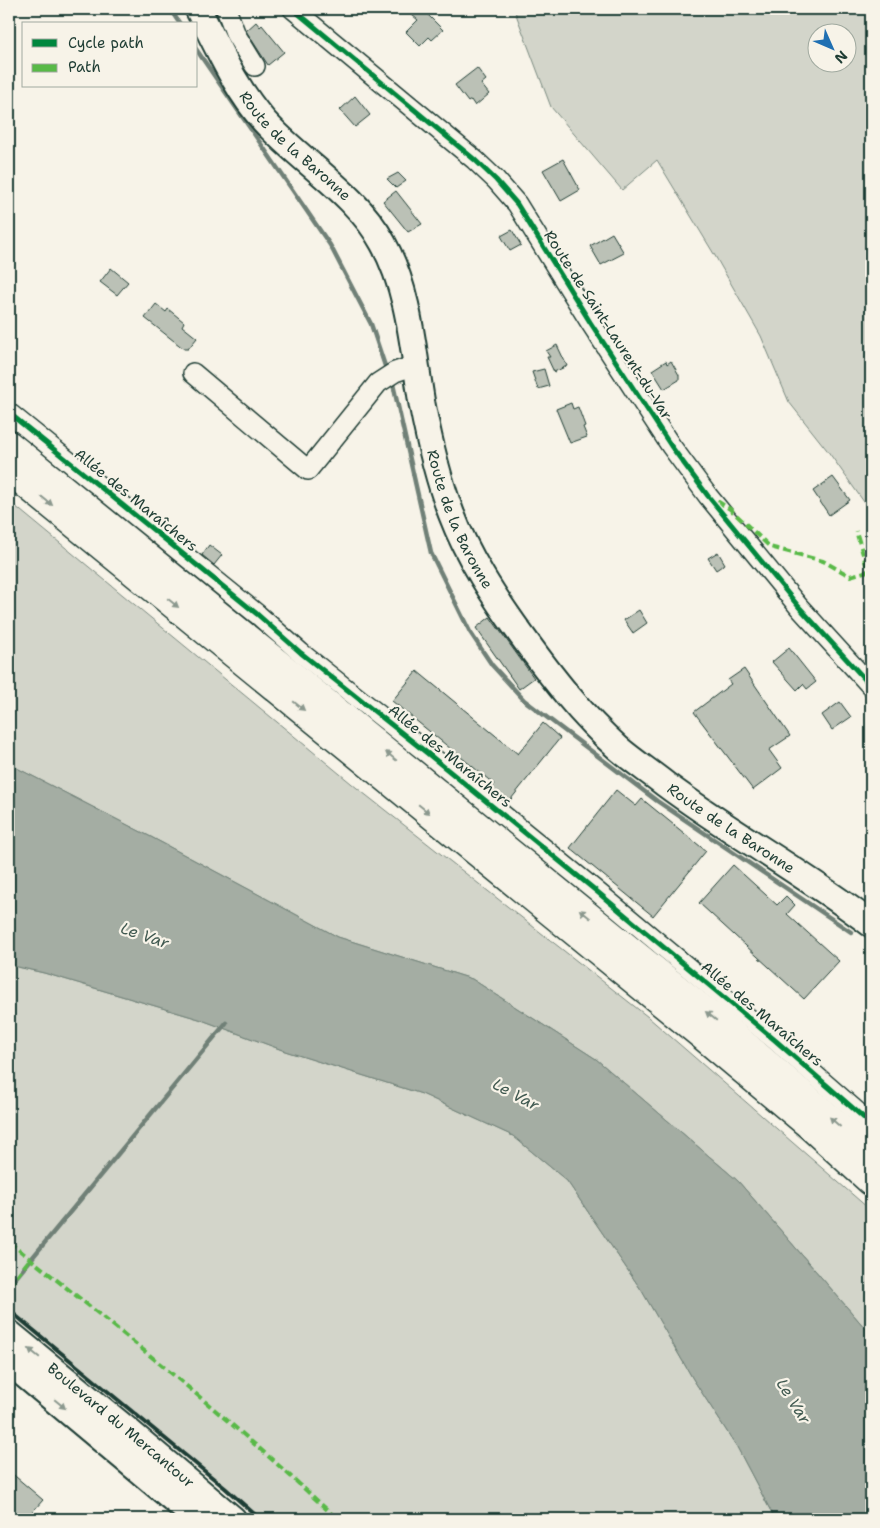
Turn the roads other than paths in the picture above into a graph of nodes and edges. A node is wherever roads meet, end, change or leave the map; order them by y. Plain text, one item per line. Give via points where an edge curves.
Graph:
1 (198, 9) edge
2 (226, 9) edge
3 (293, 9) edge
4 (255, 66) dead end
5 (416, 365) junction
6 (193, 373) dead end
7 (9, 413) edge
8 (9, 445) edge
9 (9, 470) edge
10 (871, 686) edge
11 (871, 924) edge
12 (871, 1124) edge
13 (871, 1154) edge
14 (871, 1181) edge
15 (9, 1333) edge
16 (9, 1362) edge
17 (197, 1519) edge
18 (233, 1519) edge

1 - 5 main road, Route de la Baronne via 235,81 254,109 366,216 384,244 396,274
2 - 4 street via 236,35
3 - 10 street, Route de Saint-Laurent-du-Var via 475,160 517,204 671,446 799,607
5 - 6 street via 378,382 308,470
5 - 11 main road, Route de la Baronne via 440,477 461,537 496,600 567,695 619,749 690,803
7 - 12 street, Allée des Maraîchers via 595,890
13 -> 8 highway via 710,1016
9 -> 14 highway via 703,1036
18 -> 15 main road, Boulevard du Mercantour
16 -> 17 main road, Boulevard du Mercantour

